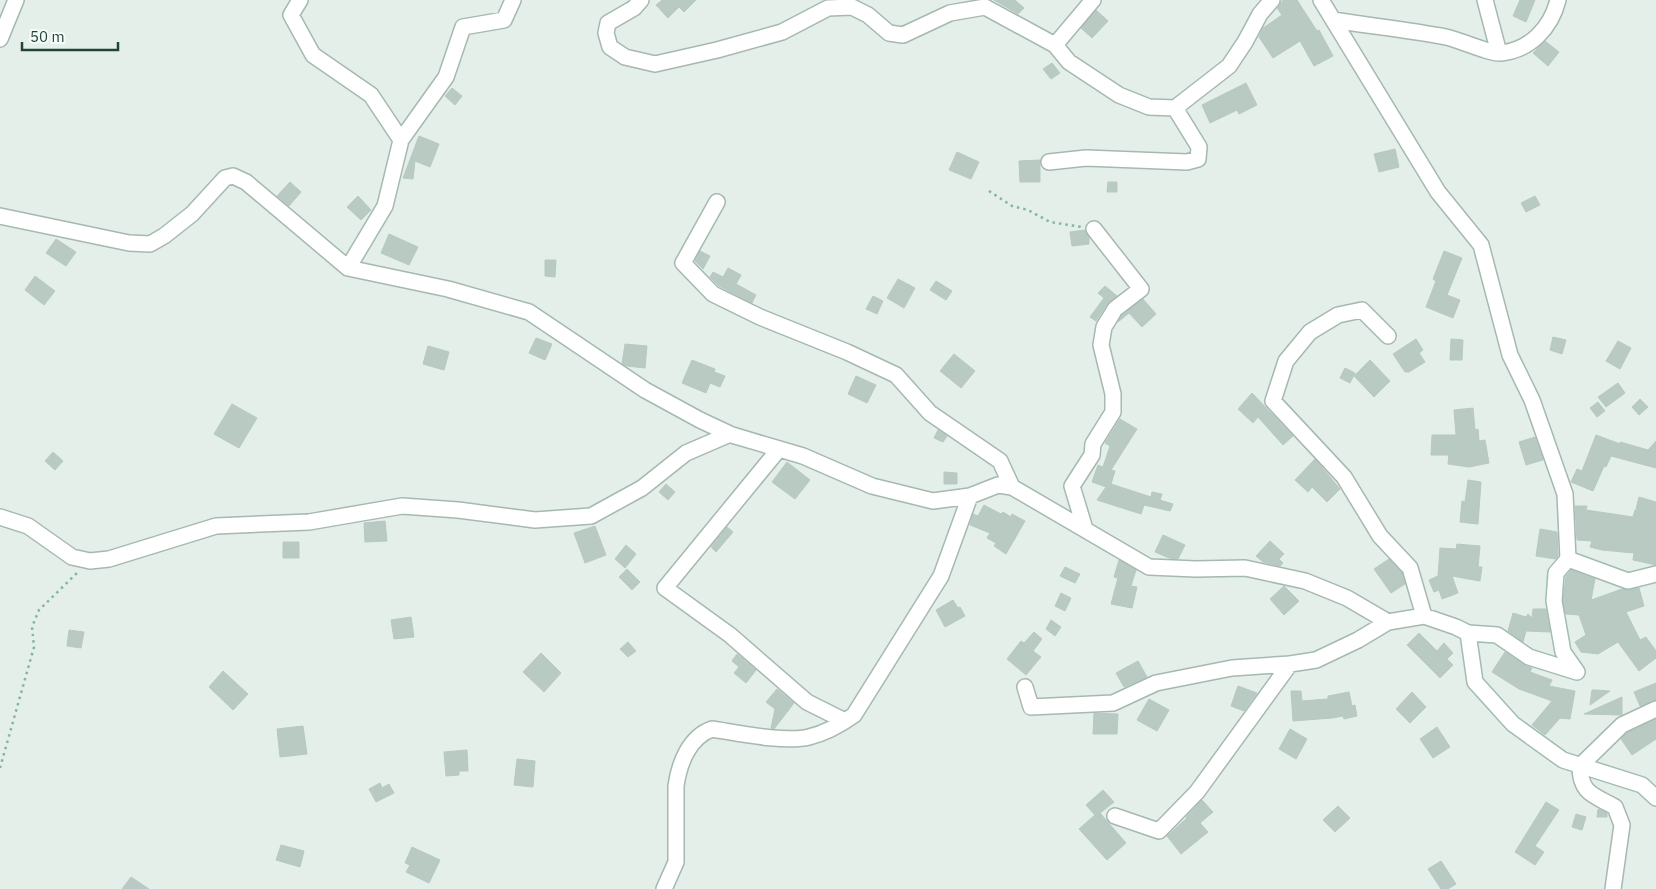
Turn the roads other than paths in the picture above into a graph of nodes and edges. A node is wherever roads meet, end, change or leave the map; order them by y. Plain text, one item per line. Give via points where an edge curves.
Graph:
1 (16, 0) edge
2 (300, 0) edge
3 (513, 0) edge
4 (641, 0) edge
5 (1093, 0) edge
6 (1272, 0) edge
7 (1321, 0) edge
8 (1485, 0) edge
9 (1558, 0) edge
10 (1333, 20) junction
11 (0, 39) edge
12 (1055, 45) junction
13 (1499, 53) junction
14 (1175, 108) junction
15 (401, 140) junction
16 (1049, 162) dead end
17 (717, 202) dead end
18 (0, 216) edge
19 (1094, 228) road end
20 (348, 268) junction
21 (1388, 336) dead end
22 (730, 434) junction
23 (779, 449) junction
24 (1012, 487) junction
25 (970, 496) junction
26 (0, 517) edge
27 (1085, 529) junction
28 (1568, 559) junction
29 (1656, 574) edge
30 (1424, 616) junction
31 (1388, 622) junction
32 (1468, 633) junction
33 (1290, 664) junction
34 (1024, 687) dead end
35 (1656, 709) edge
36 (845, 721) junction
37 (1580, 766) junction
38 (1656, 798) edge
39 (1115, 816) dead end
40 (664, 889) edge
41 (1613, 889) edge

1 - 11 street
2 - 15 street via 291,15 313,55 371,95
3 - 15 street via 504,20 463,27 446,77
4 - 12 street via 634,8 608,23 606,33 610,47 625,57 655,64 782,32 828,8 852,7 868,14 889,33 903,35 950,13 985,6
5 - 12 street
6 - 14 street via 1229,66
7 - 10 street
8 - 13 street
9 - 13 street via 1542,33 1525,47
10 - 13 street via 1448,37
10 - 28 street via 1438,192 1481,245 1510,356 1532,400 1565,494
12 - 14 street via 1069,62 1119,95 1149,107
14 - 16 street via 1198,147 1198,159 1187,162 1086,158
15 - 20 street via 385,206
17 - 24 street via 683,263 713,294 896,375 930,412 1000,461
18 - 20 street via 129,243 150,244 192,214 225,178 233,176 246,182
19 - 27 street via 1140,289 1115,309 1104,327 1101,345 1113,394 1113,412 1072,486
20 - 22 street via 448,289 529,312 645,390
21 - 30 street via 1362,310 1338,315 1310,332 1286,361 1273,401 1344,477 1380,536 1410,568
22 - 23 street
22 - 26 street via 686,453 642,488 591,516 535,520 402,506 309,522 216,526 110,559 90,561 72,557 28,526
23 - 25 street via 872,486 933,501
23 - 36 street via 665,588 730,635 807,702
24 - 25 street via 998,486
24 - 27 street
25 - 36 street via 940,576 854,715
27 - 31 street via 1149,567 1245,568 1305,581 1347,598
28 - 29 street via 1628,581
28 - 32 street via 1556,573 1554,601 1563,652 1577,672 1529,657 1497,635
30 - 31 street
30 - 32 street
31 - 33 street via 1316,660
32 - 37 street via 1475,682 1513,724 1563,760
33 - 34 street via 1232,668 1156,683 1113,704 1031,707
33 - 39 street via 1198,792 1159,831
35 - 37 street via 1622,725
36 - 40 street via 809,738 788,739 712,729 702,733 691,744 678,775 676,862
37 - 38 street via 1642,785
37 - 41 street via 1580,780 1591,795 1615,807 1622,825

